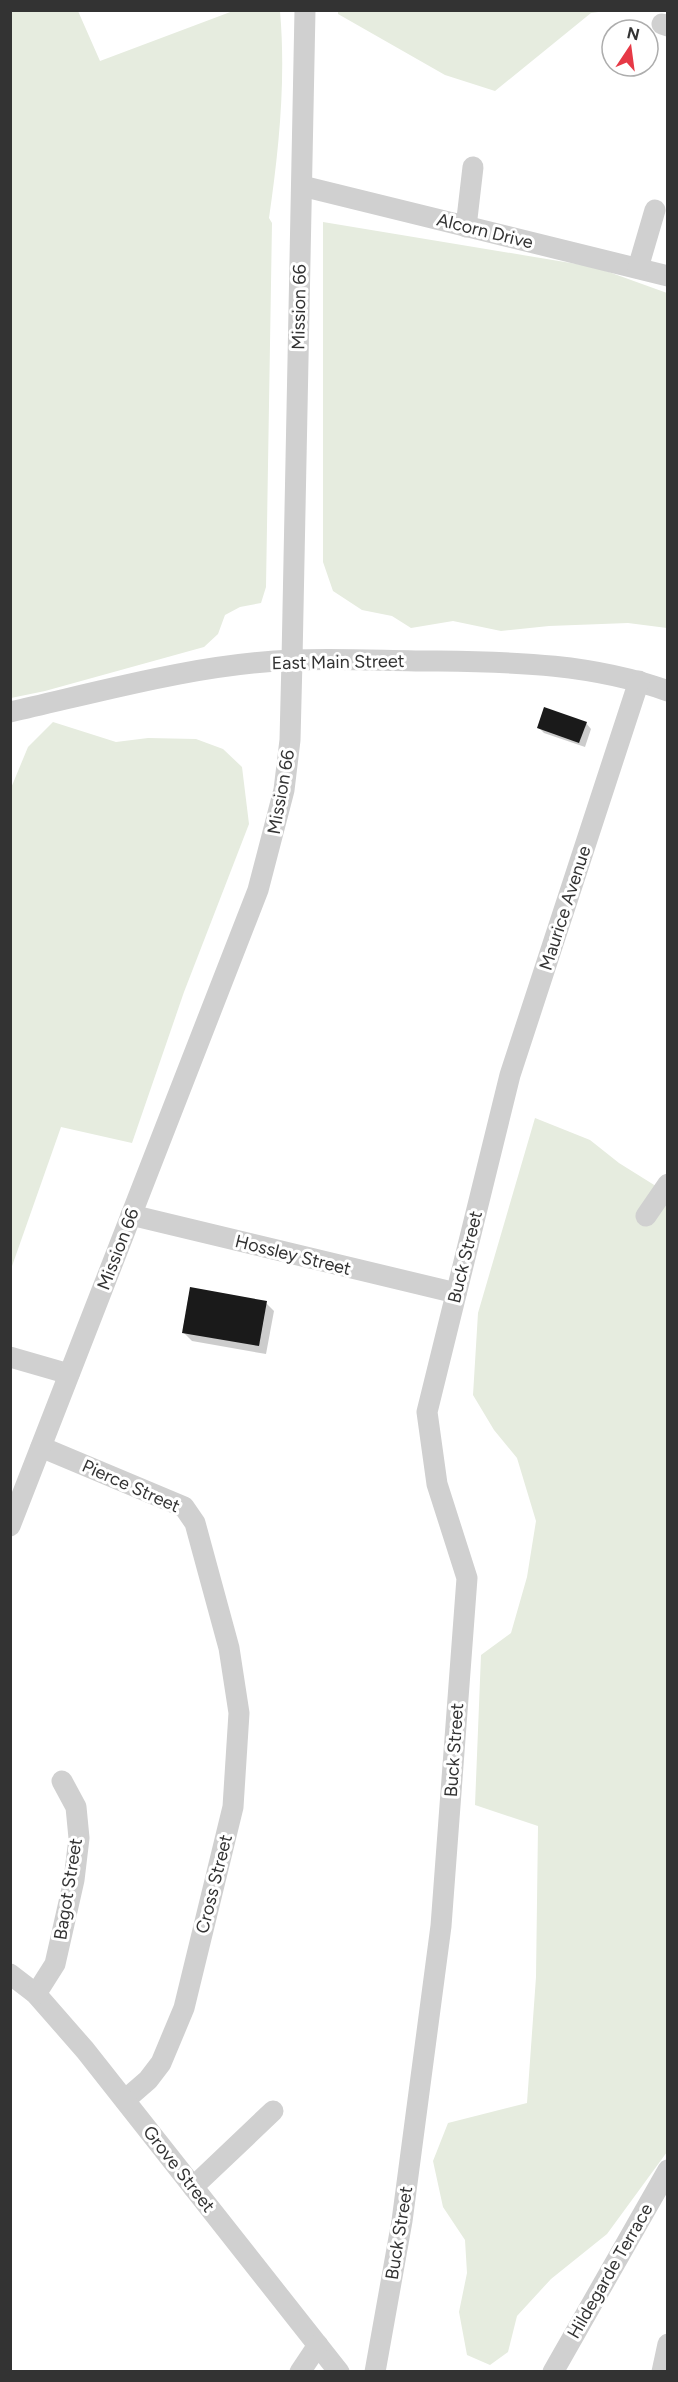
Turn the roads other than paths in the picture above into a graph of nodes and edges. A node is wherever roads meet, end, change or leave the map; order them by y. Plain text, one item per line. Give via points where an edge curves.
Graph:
1 (305, 10) edge
2 (473, 167) dead end
3 (302, 186) junction
4 (655, 210) dead end
5 (466, 226) junction
6 (638, 268) junction
7 (668, 276) edge
8 (292, 660) junction
9 (639, 681) junction
10 (668, 691) edge
11 (10, 712) edge
12 (494, 1137) joint
13 (668, 1184) edge
14 (131, 1215) junction
15 (646, 1216) dead end
16 (456, 1293) junction
17 (10, 1357) edge
18 (69, 1374) junction
19 (41, 1447) junction
20 (10, 1526) edge
21 (230, 1648) joint
22 (62, 1781) dead end
23 (10, 1974) edge
24 (36, 1994) junction
25 (125, 2100) junction
26 (273, 2110) dead end
27 (668, 2170) edge
28 (193, 2187) junction
29 (668, 2344) edge
30 (318, 2345) junction
31 (563, 2366) edge
32 (300, 2372) edge
33 (339, 2372) edge
34 (375, 2372) edge
35 (662, 2372) edge

1 - 3 street, Mission 66
2 - 5 street
3 - 5 street, Alcorn Drive
3 - 8 street, Mission 66
4 - 6 street
5 - 6 street, Alcorn Drive
6 - 7 street, Alcorn Drive
8 - 9 street, East Main Street via 560,665
8 - 11 street, East Main Street via 173,675
8 - 14 street, Mission 66 via 290,740 268,860
9 - 10 street, East Main Street
9 - 12 street, Maurice Avenue via 510,1075
12 - 16 street, Buck Street
13 - 15 street
14 - 16 street, Hossley Street
14 - 18 street, Mission 66
16 - 34 street, Buck Street via 427,1412 437,1484 467,1578 444,1892 402,2221
17 - 18 street
18 - 19 street, Mission 66
19 - 20 street, Mission 66
19 - 21 street, Pierce Street via 184,1507 195,1523
21 - 25 street, Cross Street via 238,1713 233,1807 184,2008 162,2063
22 - 24 street, Bagot Street via 76,1807 79,1838 74,1880 55,1964
23 - 24 street, Grove Street
24 - 25 street, Grove Street
25 - 28 street, Grove Street
26 - 28 street
27 - 31 street, Hildegarde Terrace
28 - 30 street, Grove Street
29 - 35 street
30 - 32 street
30 - 33 street, Grove Street

